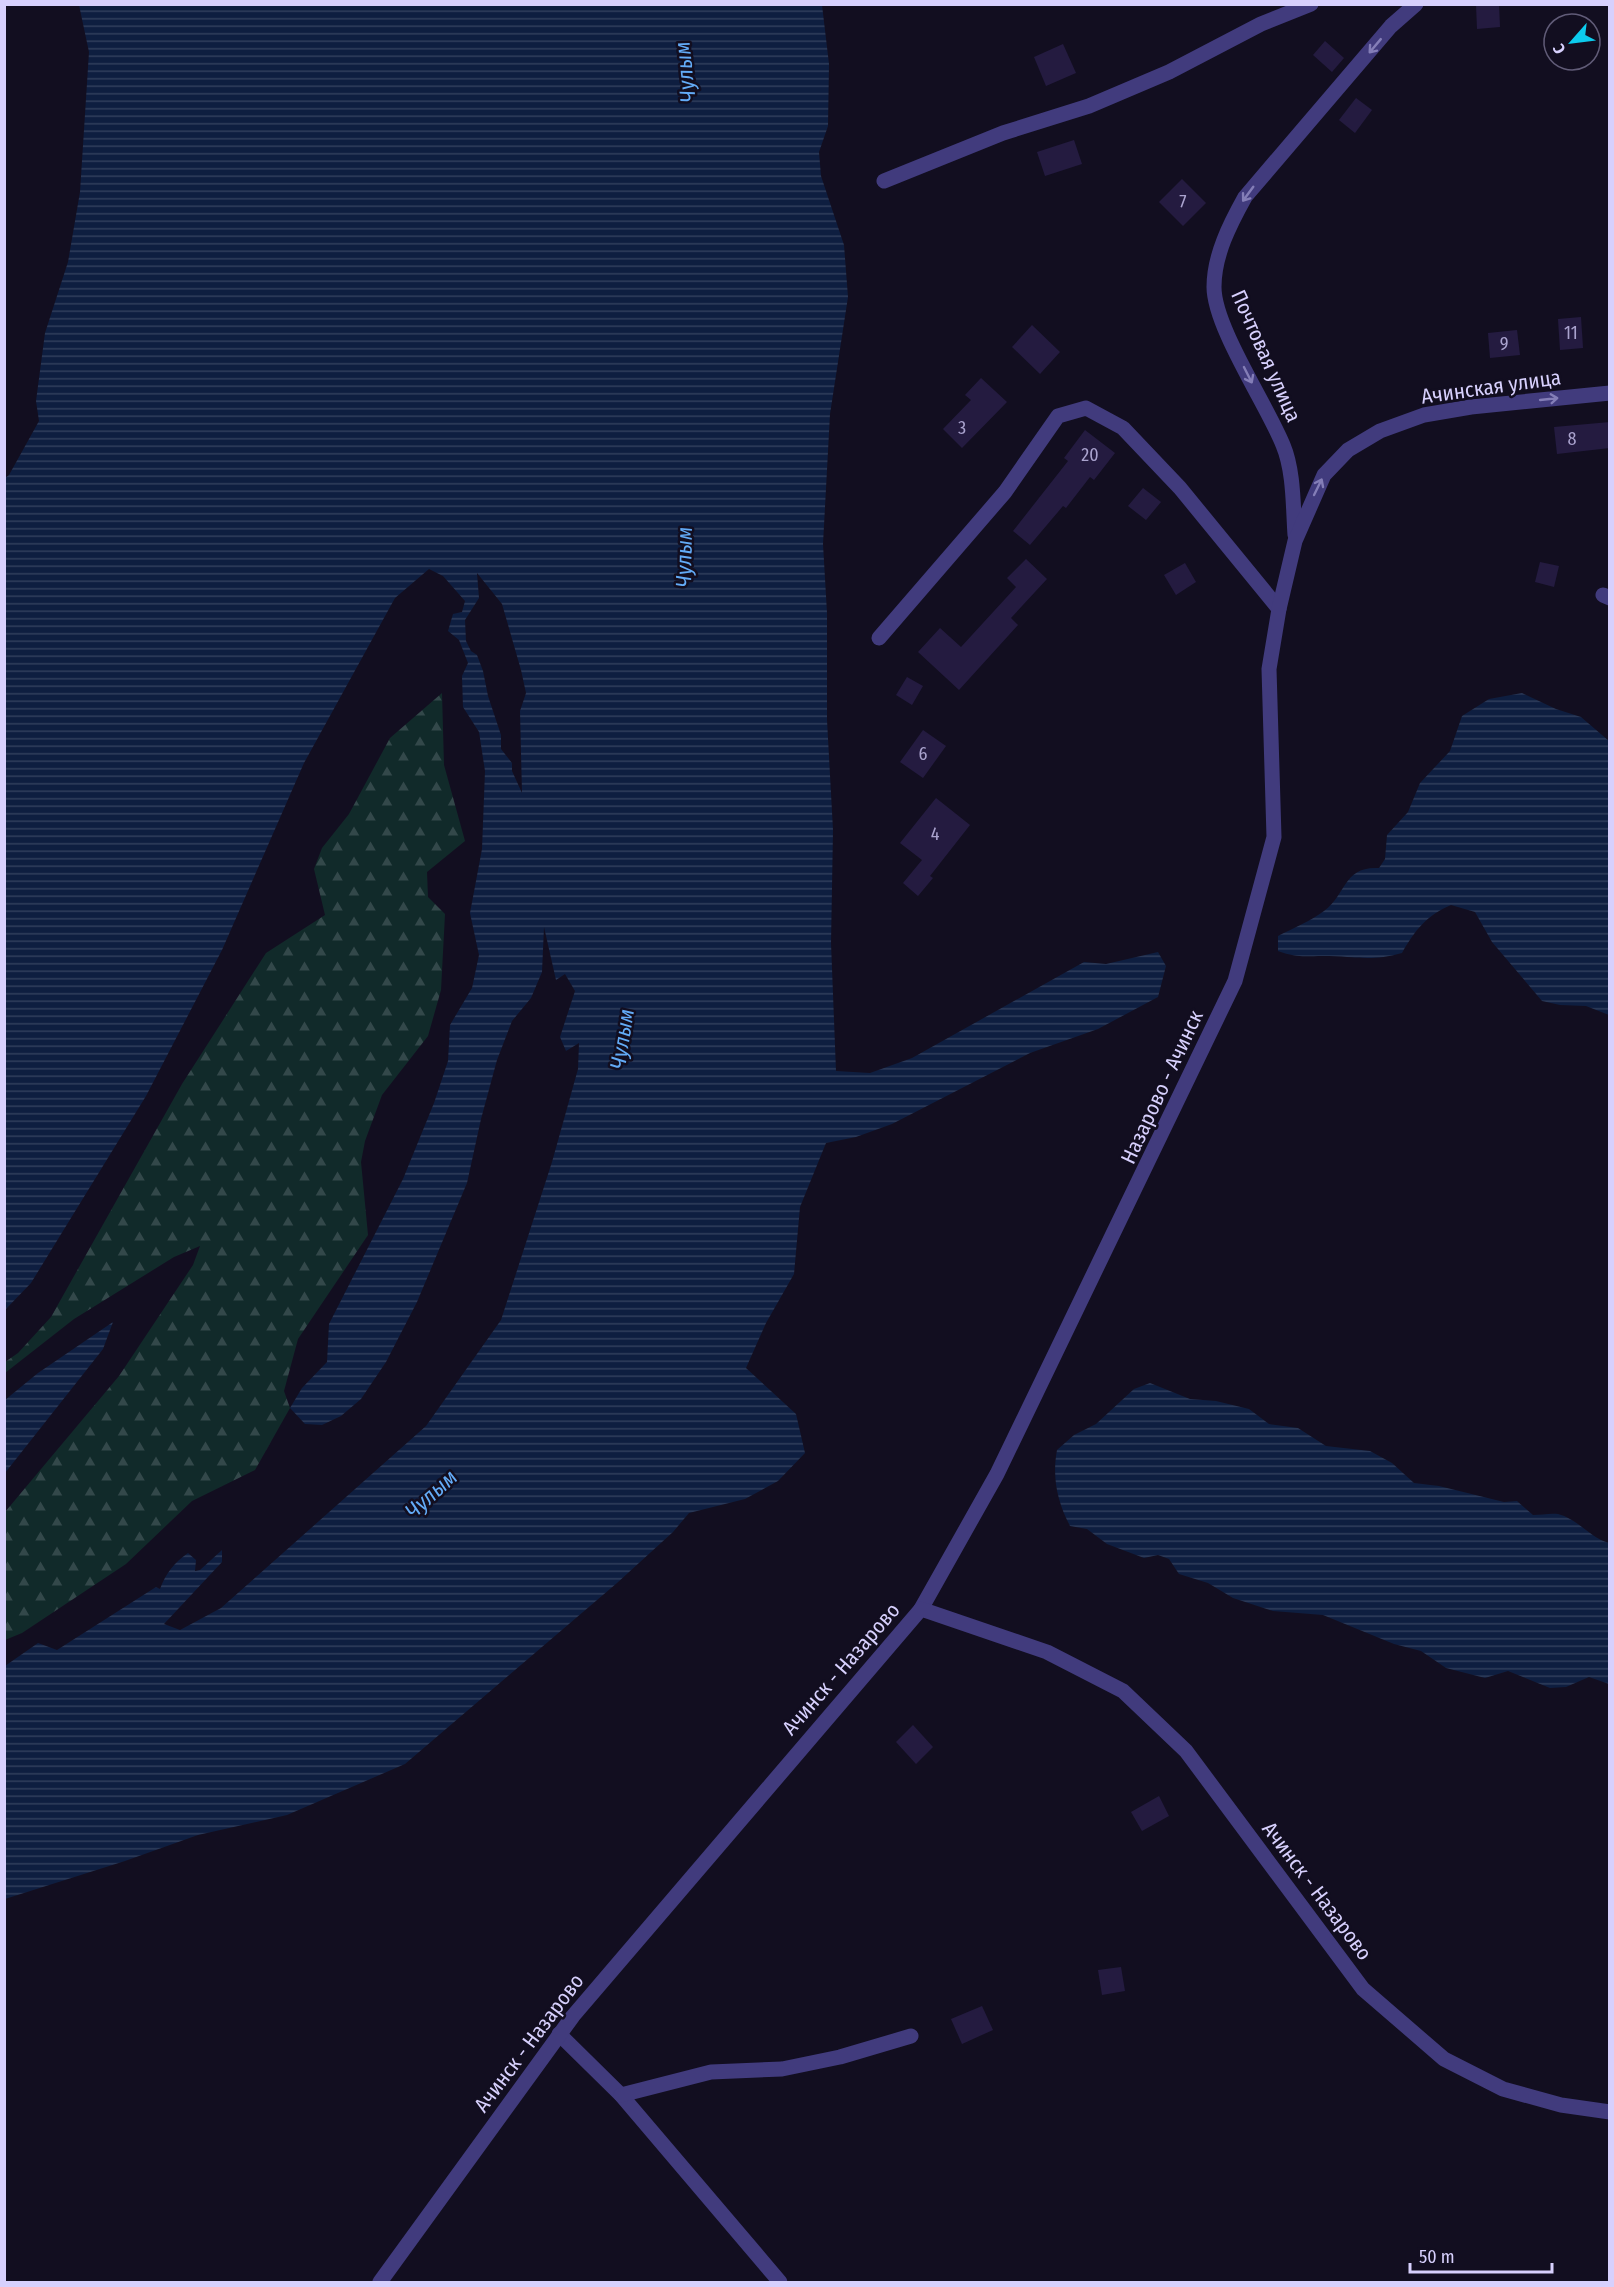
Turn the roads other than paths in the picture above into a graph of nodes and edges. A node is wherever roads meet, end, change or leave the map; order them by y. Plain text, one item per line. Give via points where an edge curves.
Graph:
1 (1311, 4) edge
2 (1416, 4) edge
3 (884, 181) dead end
4 (1610, 393) edge
5 (1295, 541) junction
6 (1279, 609) junction
7 (879, 638) dead end
8 (921, 1608) junction
9 (559, 2034) junction
10 (911, 2036) dead end
11 (621, 2095) junction
12 (1610, 2112) edge
13 (380, 2283) edge
14 (780, 2283) edge

1 - 3 street via 1089,106 1003,133
2 -> 5 street, Почтовая улица via 1391,26 1245,197 1220,255 1214,290 1236,349 1285,448
5 -> 4 street, Ачинская улица via 1324,475 1348,450 1380,431 1424,415 1471,406
5 - 6 street, Назарово - Ачинск
6 - 7 street via 1180,488 1123,428 1086,408 1058,416 1005,492
6 - 8 street, Назарово - Ачинск via 1269,669 1274,837 1235,981 997,1474
8 - 9 street, Ачинск - Назарово
8 - 12 street, Ачинск - Назарово via 1047,1652 1123,1691 1186,1751 1363,1989 1444,2060 1503,2089 1561,2105
9 - 11 street
9 - 13 street, Ачинск - Назарово
10 - 11 street via 782,2069 711,2072
11 - 14 street

